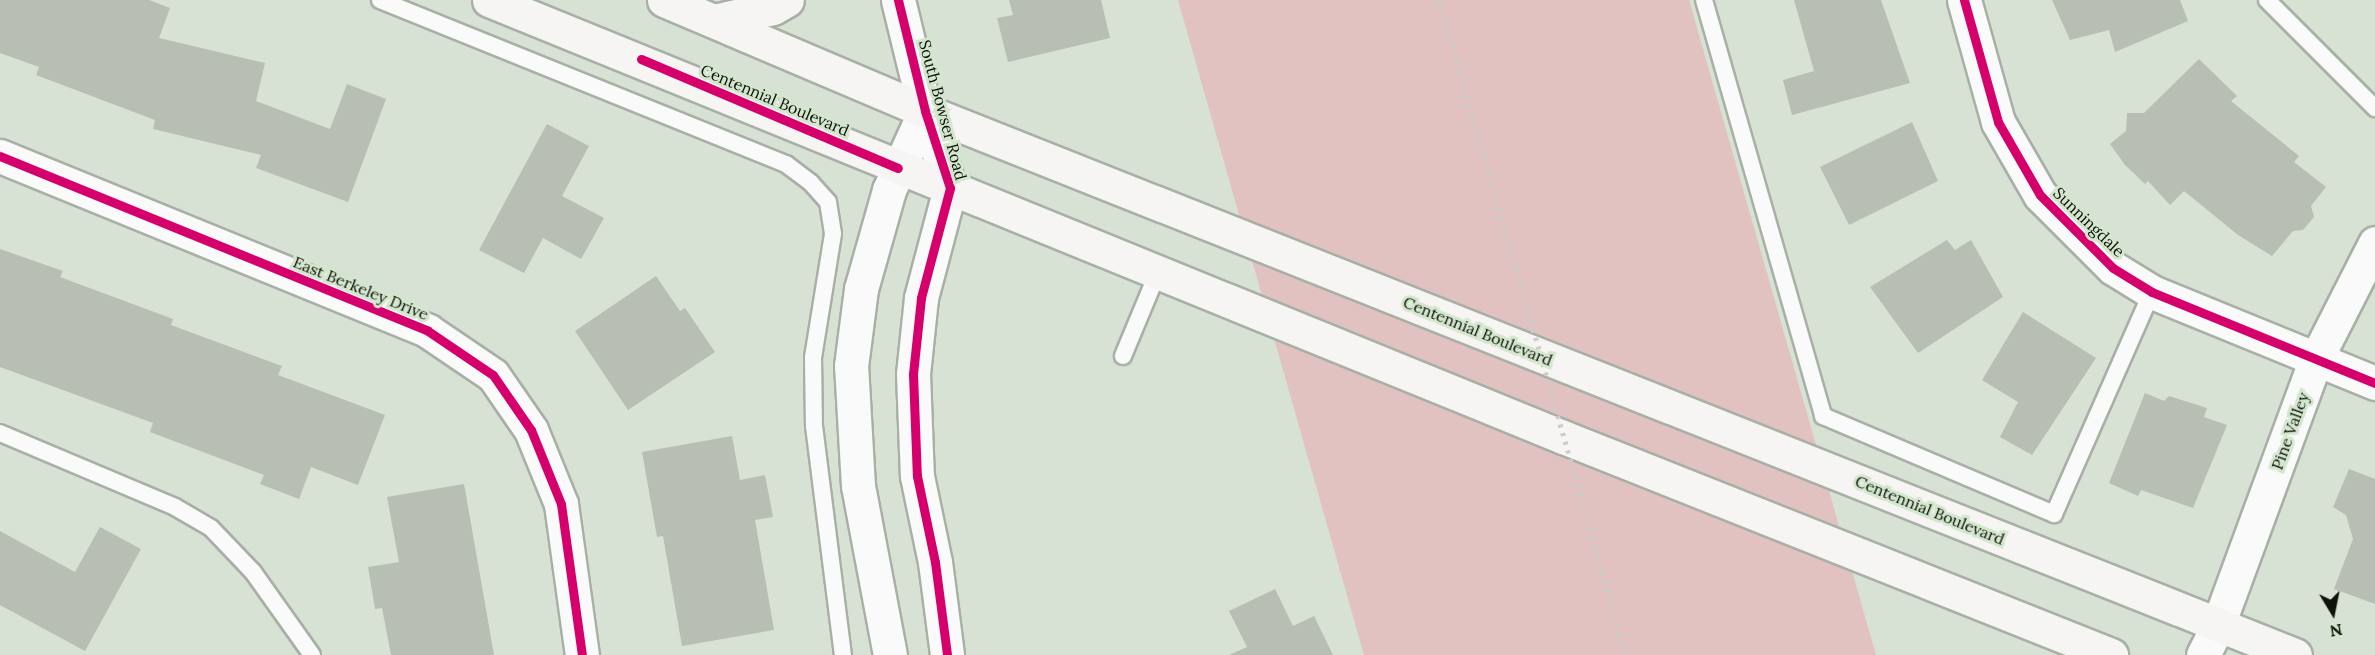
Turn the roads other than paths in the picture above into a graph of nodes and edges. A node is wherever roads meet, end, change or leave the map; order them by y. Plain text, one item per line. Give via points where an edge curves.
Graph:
1 (380, 0) edge
2 (489, 0) edge
3 (664, 0) edge
4 (788, 0) edge
5 (898, 0) edge
6 (1704, 0) edge
7 (1964, 0) edge
8 (2267, 0) edge
9 (718, 21) junction
10 (2375, 108) edge
11 (925, 111) junction
12 (0, 156) edge
13 (898, 168) junction
14 (950, 188) junction
15 (2375, 243) edge
16 (1158, 272) junction
17 (2152, 292) junction
18 (1124, 356) dead end
19 (2316, 359) junction
20 (2375, 383) edge
21 (0, 433) edge
22 (2218, 625) junction
23 (312, 655) edge
24 (582, 655) edge
25 (843, 655) edge
26 (890, 655) edge
27 (947, 655) edge
28 (2111, 655) edge
29 (2203, 655) edge
30 (2295, 655) edge

1 - 25 lane via 786,164 828,202 833,234 813,357 814,426
2 - 13 main road, Centennial Boulevard via 641,59
3 - 9 main road, Centennial Boulevard
4 - 9 main road via 773,8
5 - 11 street, South Bowser Road
6 - 17 lane via 1823,416 2054,514
7 - 17 street, Sunningdale via 1998,122 2040,195 2114,268
8 - 10 lane
9 - 11 main road, Centennial Boulevard
11 - 13 street, South Bowser Road
11 - 14 street, South Bowser Road
11 - 22 main road, Centennial Boulevard
12 - 24 street, East Berkeley Drive via 428,331 493,375 531,430 561,504
13 - 14 main road, Centennial Boulevard
13 - 26 street, South Bowser Road via 861,289 851,366 858,486
14 - 16 main road, Centennial Boulevard
14 - 27 street, South Bowser Road via 921,298 913,374 917,476 935,562
15 - 19 street, Pine Valley
16 - 18 lane
16 - 28 main road, Centennial Boulevard
17 - 19 street, Sunningdale
19 - 20 street, Sunningdale
19 - 22 street, Pine Valley
21 - 23 lane via 175,507 211,528 253,572
22 - 29 street, Pine Valley
22 - 30 main road, Centennial Boulevard

